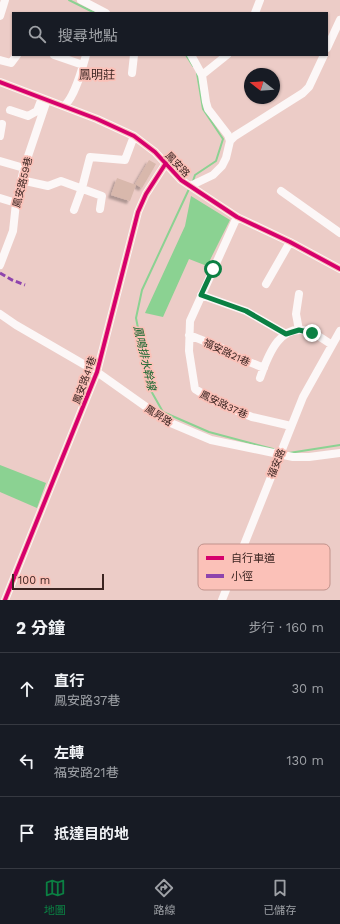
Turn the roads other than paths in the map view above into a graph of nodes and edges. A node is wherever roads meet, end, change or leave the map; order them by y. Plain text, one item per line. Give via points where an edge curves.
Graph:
1 (6, 0) edge
2 (81, 0) edge
3 (260, 0) edge
4 (91, 9) edge
5 (102, 12) edge
6 (255, 12) edge
7 (0, 16) edge
8 (340, 20) edge
9 (328, 46) edge
10 (16, 56) edge
11 (57, 56) edge
12 (86, 56) edge
13 (134, 56) edge
14 (192, 56) edge
15 (226, 56) edge
16 (324, 56) edge
17 (0, 60) edge
18 (83, 65) junction
19 (132, 73) dead end
20 (202, 75) junction
21 (0, 82) edge
22 (45, 99) junction
23 (64, 106) junction
24 (10, 110) dead end
25 (2, 124) dead end
26 (0, 136) edge
27 (134, 136) junction
28 (230, 141) junction
29 (0, 161) edge
30 (166, 163) junction
31 (24, 168) junction
32 (21, 180) junction
33 (190, 186) junction
34 (82, 188) junction
35 (281, 191) dead end
36 (0, 198) edge
37 (16, 203) junction
38 (100, 209) dead end
39 (74, 210) dead end
40 (237, 217) junction
41 (340, 233) edge
42 (290, 242) junction
43 (0, 265) edge
44 (340, 269) edge
45 (266, 284) dead end
46 (299, 294) dead end
47 (201, 295) junction
48 (0, 314) edge
49 (299, 330) junction
50 (340, 331) edge
51 (286, 334) junction
52 (189, 335) junction
53 (332, 345) junction
54 (264, 368) junction
55 (97, 372) junction
56 (260, 378) dead end
57 (292, 426) junction
58 (340, 453) edge
59 (279, 455) junction
60 (244, 544) edge
61 (226, 590) edge
62 (5, 600) edge
63 (222, 600) edge

1 - 7 street
2 - 4 street
3 - 6 street
4 - 5 street
8 - 9 street
10 - 17 street via 11,63
11 - 18 street
12 - 18 street
13 - 19 street
14 - 20 street
15 - 20 street
16 - 28 street via 309,87 303,93
18 - 23 street
20 - 28 street via 208,109
21 - 22 street, 鳳安路
22 - 23 street, 鳳安路
22 - 24 street via 37,111 28,116
22 - 31 street, 鳳安路59巷
23 - 27 street, 鳳安路
25 - 26 street
27 - 30 street, 鳳安路
27 - 34 street via 124,160 90,157
28 - 33 street via 222,166 213,175
29 - 31 street
30 - 33 street, 鳳安路
30 - 55 street, 鳳安路41巷 via 138,212
31 - 32 street, 鳳安路59巷
32 - 34 street via 48,186 61,181
32 - 37 street, 鳳安路59巷
33 - 40 street, 鳳安路
34 - 38 street via 102,196
34 - 39 street
35 - 41 street
36 - 37 street
37 - 43 street, 鳳安路59巷 via 13,231
40 - 42 street, 鳳安路
40 - 47 street, 鳳安路37巷
42 - 44 street, 鳳安路
42 - 45 street
46 - 49 street via 296,314
47 - 51 street via 246,311
47 - 52 street, 鳳安路37巷 via 190,321
48 - 55 street, 鳳昇路
49 - 51 street
49 - 53 street via 312,333
50 - 53 street, 福安路
51 - 54 street, 福安路21巷 via 275,345
52 - 54 street, 福安路21巷
52 - 57 street, 鳳安路37巷 via 193,380 197,391 252,417
53 - 57 street, 福安路 via 303,397
54 - 56 street, 福安路21巷
55 - 59 street, 鳳昇路 via 166,421 211,440
55 - 62 street, 鳳安路41巷
57 - 59 street, 福安路
58 - 59 street, 鳳昇路 via 309,457
59 - 60 street, 福安路
61 - 63 street, 福安路

